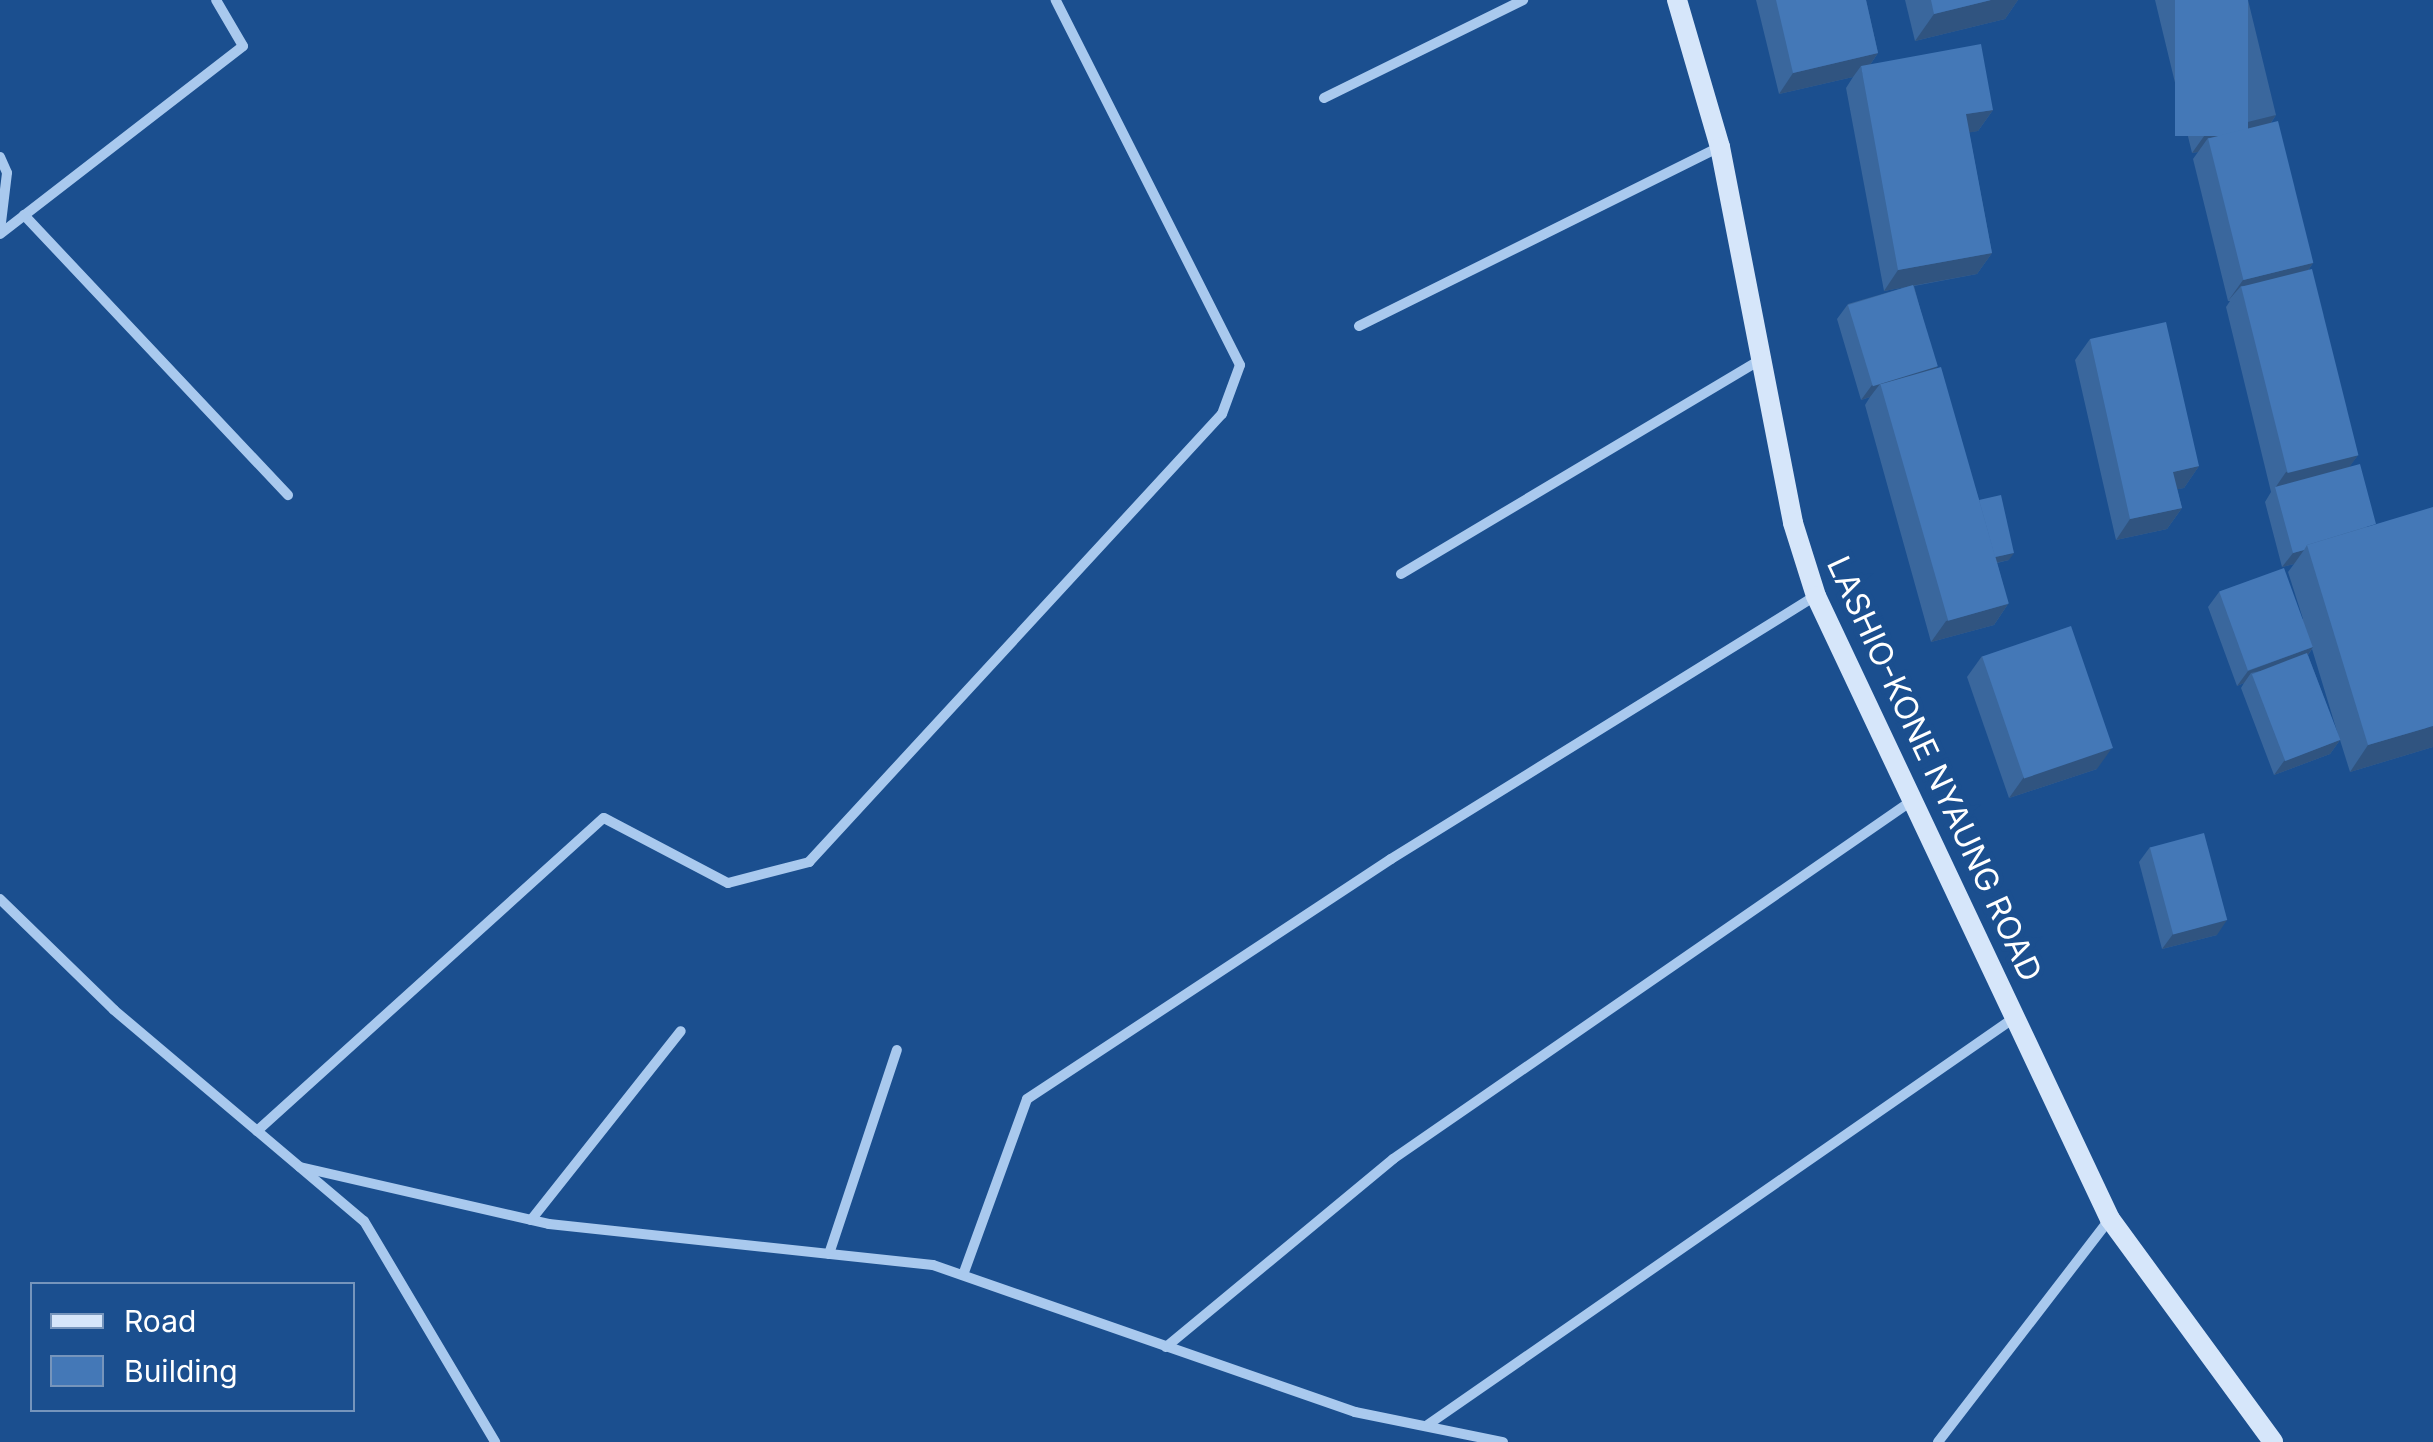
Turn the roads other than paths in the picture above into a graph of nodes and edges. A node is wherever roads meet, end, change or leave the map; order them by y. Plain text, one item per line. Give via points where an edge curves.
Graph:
1 (216, 0) edge
2 (1056, 0) edge
3 (1523, 0) edge
4 (1678, 0) edge
5 (1324, 98) dead end
6 (1720, 147) junction
7 (0, 157) edge
8 (24, 215) junction
9 (0, 232) edge
10 (1359, 326) dead end
11 (1759, 362) junction
12 (288, 495) dead end
13 (1401, 574) dead end
14 (1816, 596) junction
15 (1914, 800) junction
16 (0, 899) edge
17 (2015, 1017) junction
18 (681, 1031) dead end
19 (897, 1050) dead end
20 (257, 1130) junction
21 (300, 1168) junction
22 (532, 1220) junction
23 (2110, 1220) junction
24 (829, 1254) junction
25 (963, 1275) junction
26 (1166, 1346) junction
27 (1426, 1426) junction
28 (495, 1442) edge
29 (1503, 1442) edge
30 (1938, 1442) edge
31 (2273, 1442) edge

1 - 8 street via 243,46
2 - 20 street via 1240,365 1222,414 809,862 728,883 604,818
3 - 5 street
4 - 6 main road, LASHIO-KONE NYAUNG ROAD
6 - 10 street
6 - 11 main road, LASHIO-KONE NYAUNG ROAD
7 - 9 street via 7,173
8 - 9 street
8 - 12 street
11 - 13 street
11 - 14 main road, LASHIO-KONE NYAUNG ROAD via 1793,523
14 - 15 main road, LASHIO-KONE NYAUNG ROAD
14 - 25 street via 1390,859 1026,1098
15 - 17 main road, LASHIO-KONE NYAUNG ROAD
15 - 26 street via 1393,1159
16 - 20 street via 114,1010
17 - 23 main road, LASHIO-KONE NYAUNG ROAD
17 - 27 street
18 - 22 street
19 - 24 street
20 - 21 street
21 - 22 street
21 - 28 street via 364,1221
22 - 24 street
23 - 30 street
23 - 31 main road, LASHIO-KONE NYAUNG ROAD
24 - 25 street via 932,1265
25 - 26 street
26 - 27 street via 1355,1412
27 - 29 street

